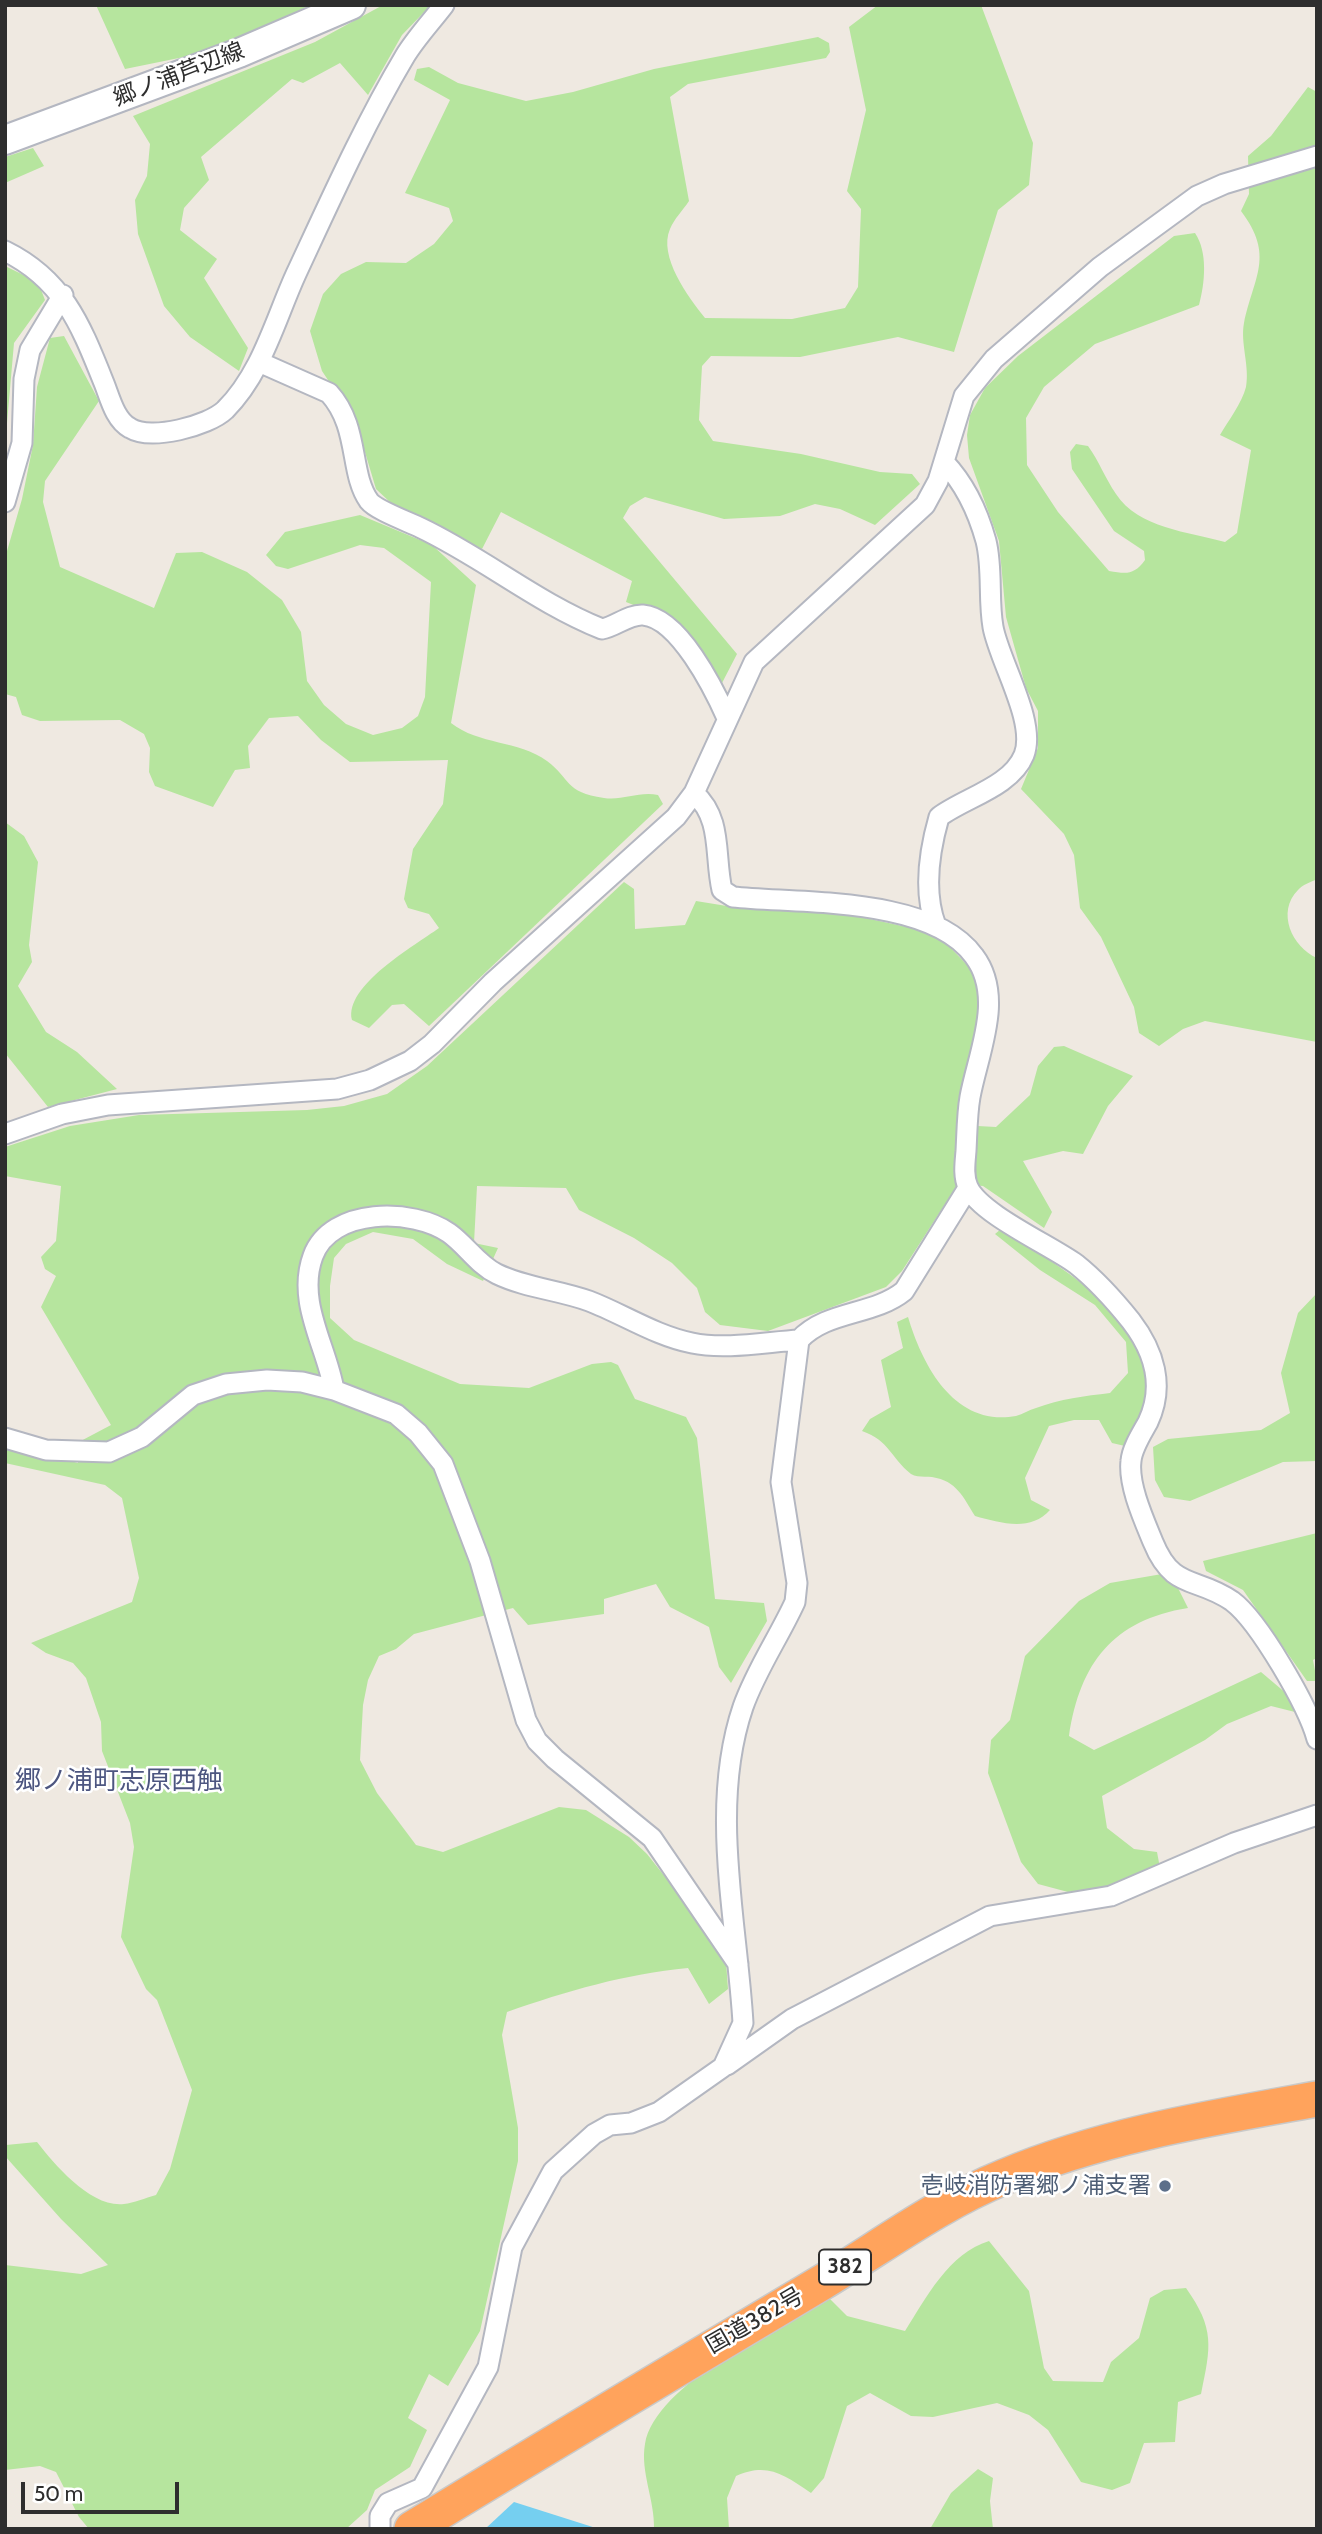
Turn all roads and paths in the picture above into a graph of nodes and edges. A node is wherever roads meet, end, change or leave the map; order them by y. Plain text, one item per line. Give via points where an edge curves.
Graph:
1 (351, 5) edge
2 (444, 5) edge
3 (5, 139) edge
4 (1317, 156) edge
5 (5, 251) edge
6 (63, 295) junction
7 (259, 362) junction
8 (944, 462) junction
9 (5, 502) edge
10 (726, 718) junction
11 (694, 793) junction
12 (936, 926) junction
13 (5, 1134) edge
14 (968, 1188) junction
15 (799, 1340) junction
16 (334, 1390) junction
17 (5, 1438) edge
18 (1317, 1740) edge
19 (1317, 1815) edge
20 (741, 1967) junction
21 (723, 2067) junction
22 (1317, 2099) edge
23 (380, 2529) edge
24 (412, 2529) edge

1 - 3 main road, 郷ノ浦芦辺線 via 239,53
2 - 7 street via 406,54 371,120
4 - 8 street via 1197,196 1100,267 974,381 964,396
5 - 6 street via 23,260
6 - 7 street via 112,404 130,429 160,434 223,412
6 - 9 street via 30,350 22,443
7 - 10 street via 329,393 337,402 351,431 370,503 436,535 567,615 602,629 643,615 659,621 673,631 707,677
8 - 10 street via 925,505 764,650 741,683
8 - 12 street via 972,501 986,543 993,627 1026,741 1021,760 1010,773 939,817 928,887
10 - 11 street
11 - 12 street via 708,806 717,834 722,890 733,897 872,906
11 - 13 street via 676,817 410,1061 337,1089 108,1105 62,1114
12 - 14 street via 974,955 985,976 986,1040 970,1096
14 - 15 street via 904,1291 889,1303 822,1322
14 - 18 street via 993,1212 1093,1279 1144,1340 1154,1362 1157,1395 1131,1460 1133,1481 1153,1542 1167,1569 1180,1579 1234,1602 1302,1698
15 - 16 street via 693,1344 556,1289 495,1273 432,1224 380,1216 337,1229 313,1255 311,1314
15 - 20 street via 781,1482 797,1583 795,1602 743,1707 728,1777 729,1857
16 - 17 street via 279,1381 226,1384 193,1395 142,1437 109,1452 46,1450
16 - 20 street via 397,1414 443,1464 480,1561 526,1720 537,1741 652,1838
19 - 21 street via 1234,1843 1111,1896 990,1916 792,2019
20 - 21 street via 743,2023
21 - 23 street via 659,2112 594,2134 553,2171 512,2247 488,2367 422,2488 388,2503 380,2516
22 - 24 highway, 国道382号 / 382 via 1112,2139 1001,2178 904,2229

